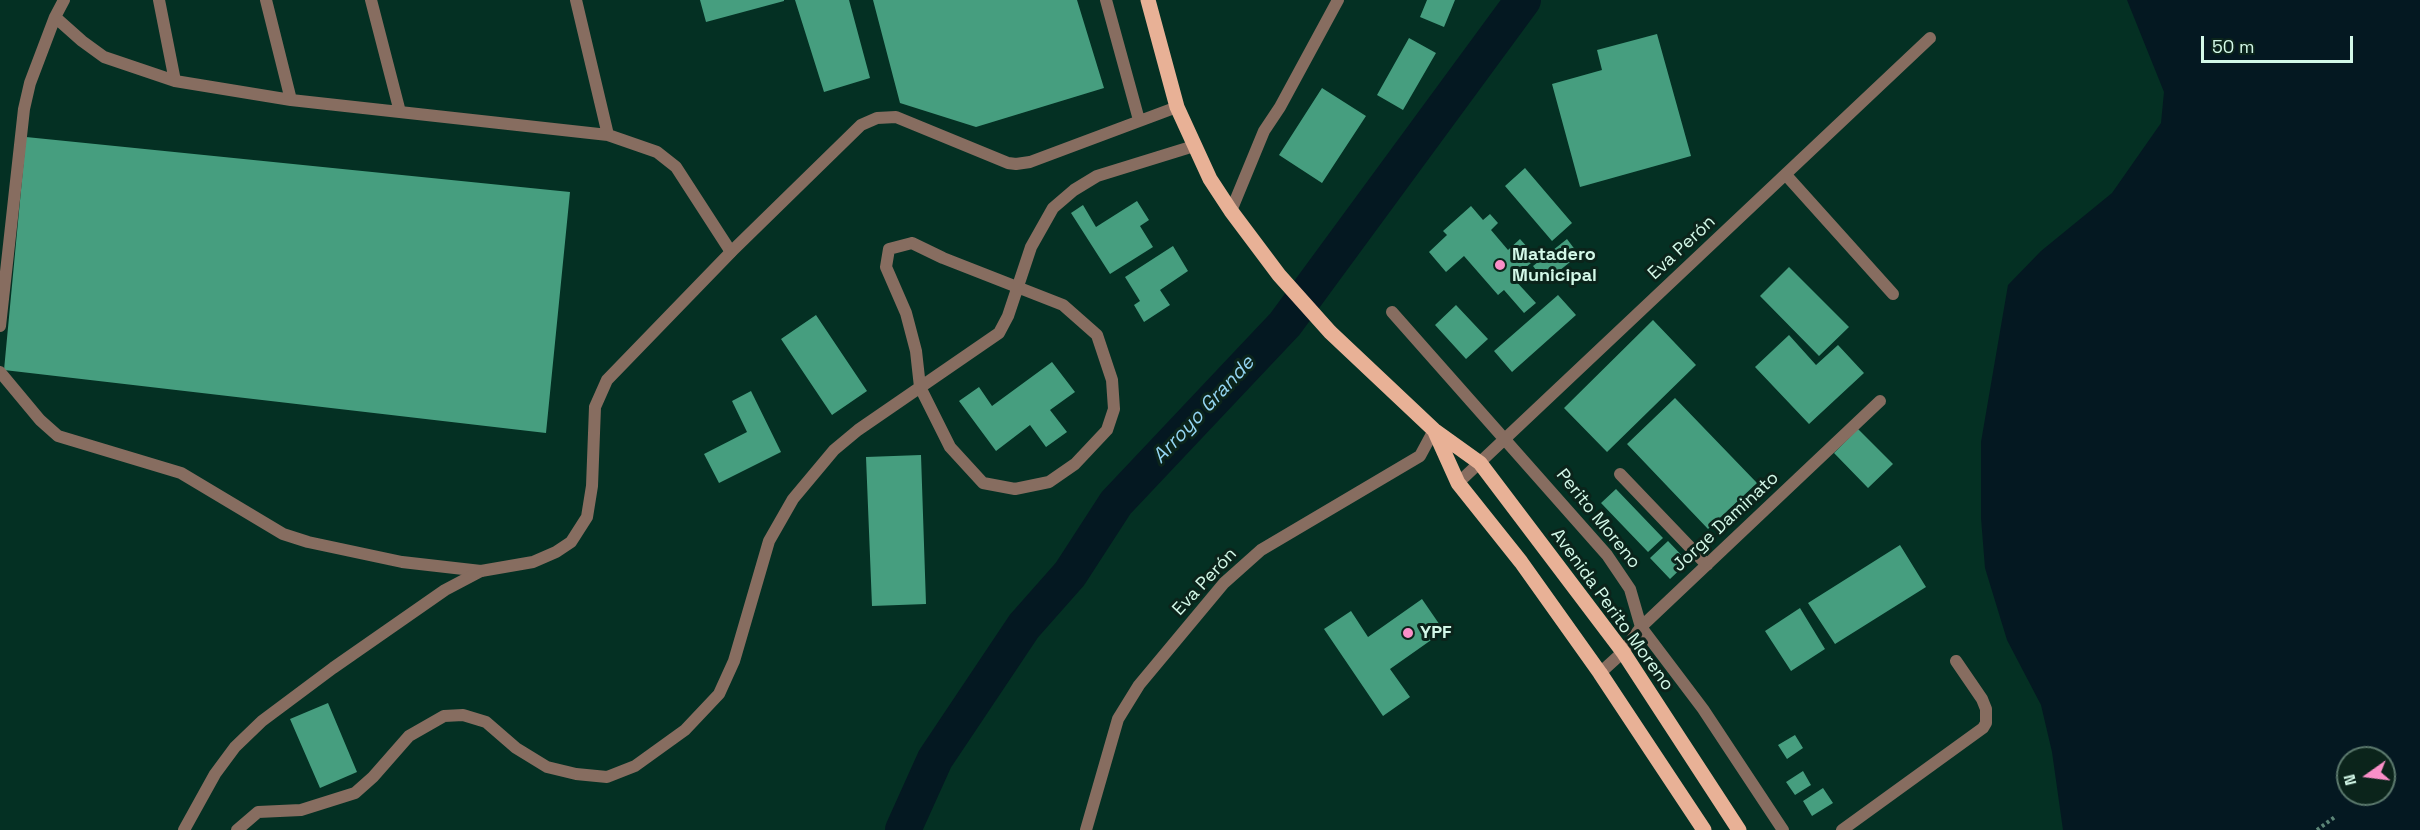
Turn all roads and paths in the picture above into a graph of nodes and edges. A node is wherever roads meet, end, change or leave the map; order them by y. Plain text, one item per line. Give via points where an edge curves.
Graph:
1 (64, 0) edge
2 (159, 0) edge
3 (266, 0) edge
4 (371, 0) edge
5 (576, 0) edge
6 (1106, 0) edge
7 (1148, 0) edge
8 (1338, 0) edge
9 (55, 17) junction
10 (1930, 38) dead end
11 (176, 81) junction
12 (291, 100) junction
13 (1177, 107) junction
14 (400, 112) junction
15 (1139, 120) junction
16 (608, 135) junction
17 (1194, 146) junction
18 (1786, 175) junction
19 (1231, 211) junction
20 (731, 252) junction
21 (1016, 287) junction
22 (1893, 294) dead end
23 (1392, 312) dead end
24 (0, 326) edge
25 (0, 372) edge
26 (920, 387) junction
27 (1880, 401) dead end
28 (1434, 430) junction
29 (1506, 439) junction
30 (1480, 463) junction
31 (1620, 474) dead end
32 (1458, 483) junction
33 (1707, 565) junction
34 (481, 571) junction
35 (1641, 627) junction
36 (1623, 652) junction
37 (1956, 661) dead end
38 (1600, 673) junction
39 (2335, 817) dead end
40 (184, 830) edge
41 (237, 830) edge
42 (1086, 830) edge
43 (1704, 830) edge
44 (1739, 830) edge
45 (1783, 830) edge
46 (1842, 830) edge
47 (2318, 830) edge

1 - 9 street
2 - 11 street
3 - 12 street
4 - 14 street
5 - 16 street
6 - 15 street
7 - 13 main road
8 - 19 street via 1264,131
9 - 11 street via 104,57
9 - 24 street via 24,109
10 - 18 street, Eva Perón
11 - 12 street
12 - 14 street
13 - 15 street
13 - 17 main road
14 - 16 street
15 - 20 street via 1016,164 896,117 878,118 861,125
16 - 20 street via 657,152 676,167
17 - 19 main road
17 - 21 street via 1097,176 1074,189 1053,208
18 - 22 street
18 - 29 street, Eva Perón
19 - 28 main road, Avenida Perito Moreno via 1279,275 1330,332
20 - 34 street via 607,380 596,407 587,517 571,542 533,562
21 - 26 street via 999,333
21 - 26 street via 912,243 889,249 886,267 909,322
21 - 26 street via 1063,305 1097,335 1112,380 1114,409 1107,430 1075,464 1049,483 1015,489 982,483 950,447
23 - 29 street, Perito Moreno
25 - 34 street via 58,436 181,473 283,534 308,543 402,562
26 - 41 street via 834,450 793,499 769,541 734,662 719,694 685,730 635,766 607,777 576,774 547,766 516,748 486,722 464,715 444,716 409,736 356,793 301,810 258,812
27 - 33 street, Jorge Daminato
28 - 30 main road, Avenida Perito Moreno
28 - 32 main road, Avenida Perito Moreno
28 - 42 street, Eva Perón via 1420,456 1261,550 1224,584 1139,686 1118,719
29 - 30 street, Eva Perón
29 - 35 street, Perito Moreno via 1607,555 1630,589
30 - 32 street, Eva Perón
30 - 36 main road, Avenida Perito Moreno
31 - 33 street
32 - 38 main road, Avenida Perito Moreno via 1521,562
33 - 35 street, Jorge Daminato
34 - 40 street via 445,590 262,721 215,774
35 - 36 street, Jorge Daminato
35 - 45 street, Perito Moreno via 1703,708
36 - 38 street, Jorge Daminato
36 - 44 main road, Avenida Perito Moreno
37 - 46 street via 1982,699 1986,709 1983,728
38 - 43 main road, Avenida Perito Moreno
39 - 47 path

